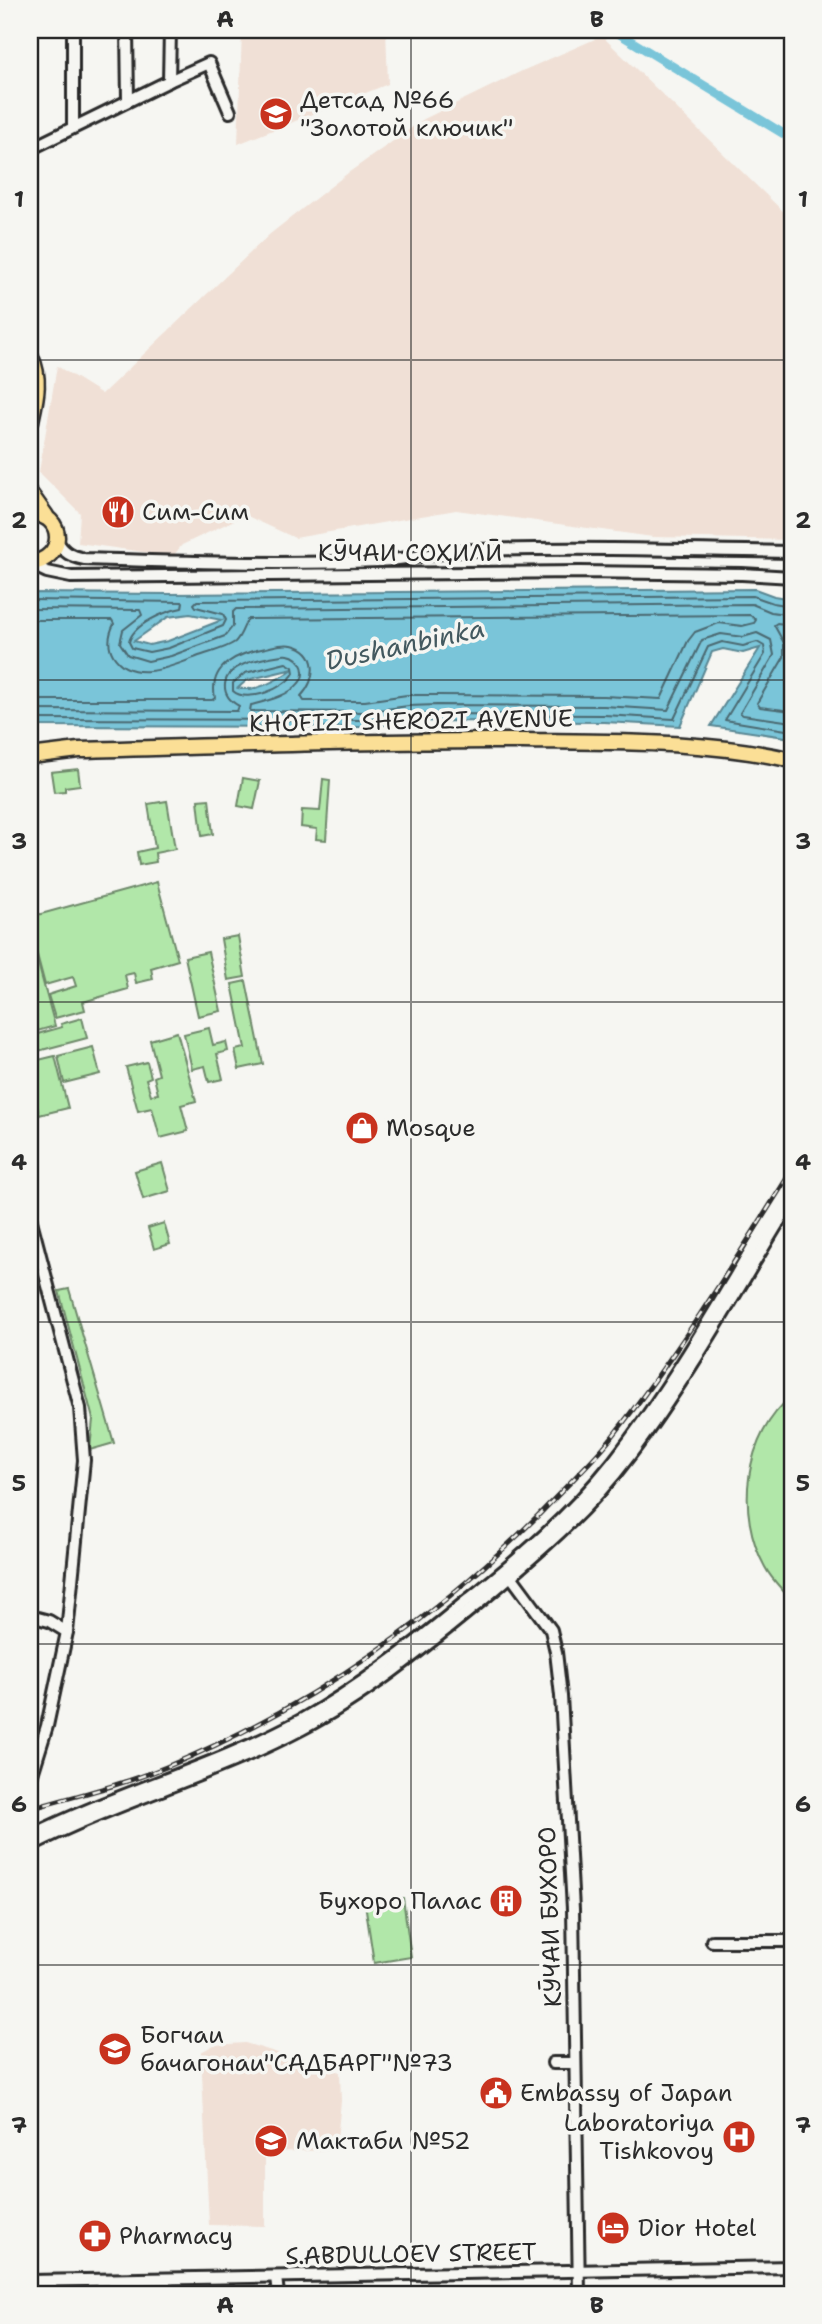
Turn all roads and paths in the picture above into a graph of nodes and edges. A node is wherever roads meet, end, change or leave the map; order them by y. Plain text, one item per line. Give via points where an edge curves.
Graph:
1 (73, 30) edge
2 (127, 30) edge
3 (170, 30) edge
4 (169, 80) junction
5 (128, 100) junction
6 (230, 112) dead end
7 (74, 127) junction
8 (30, 149) edge
9 (30, 357) edge
10 (30, 421) edge
11 (30, 495) edge
12 (37, 514) edge
13 (57, 541) junction
14 (684, 550) junction
15 (792, 552) edge
16 (30, 563) edge
17 (685, 573) junction
18 (792, 577) edge
19 (30, 756) edge
20 (792, 760) edge
21 (791, 1187) edge
22 (792, 1200) edge
23 (30, 1217) edge
24 (728, 1296) junction
25 (511, 1576) junction
26 (30, 1616) edge
27 (67, 1632) junction
28 (30, 1781) edge
29 (30, 1836) edge
30 (30, 1846) edge
31 (712, 1941) dead end
32 (792, 1941) edge
33 (553, 2063) dead end
34 (575, 2063) junction
35 (792, 2267) edge
36 (577, 2271) junction
37 (276, 2277) junction
38 (30, 2281) edge
39 (278, 2294) edge
40 (579, 2294) edge

1 - 7 street
2 - 5 street
3 - 4 street
4 - 5 street
4 - 6 street via 209,63
5 - 7 street
7 - 8 street
9 - 10 highway via 37,388
11 - 12 highway
12 - 13 main road via 52,523
13 - 14 street, КӮЧАИ СОҲИЛӢ via 63,551 84,559 174,562 381,561 476,550
13 - 16 main road via 52,554
14 - 15 street, КӮЧАИ СОҲИЛӢ
14 - 17 street
16 - 17 street, КӮЧАИ СОҲИЛӢ via 71,577
17 - 18 street, КӮЧАИ СОҲИЛӢ
19 - 20 main road, KHOFIZI SHEROZI AVENUE via 79,750 439,740 721,746
21 - 24 street
22 - 24 street
23 - 27 street via 80,1408 84,1465
24 - 25 street via 661,1411 624,1464 567,1527
24 - 29 street via 620,1453 583,1497 515,1562 416,1642 360,1683 285,1728
25 - 30 street via 393,1671 312,1724
25 - 34 street, КӮЧАИ БУХОРО via 547,1623 556,1652 570,1855
26 - 27 street
27 - 28 street
31 - 32 street
33 - 34 street
34 - 36 street, КӮЧАИ БУХОРО
35 - 36 street, S.ABDULLOEV STREET
36 - 37 street, S.ABDULLOEV STREET
36 - 40 street, КӮЧАИ БУХОРО
37 - 38 street, S.ABDULLOEV STREET
37 - 39 street

